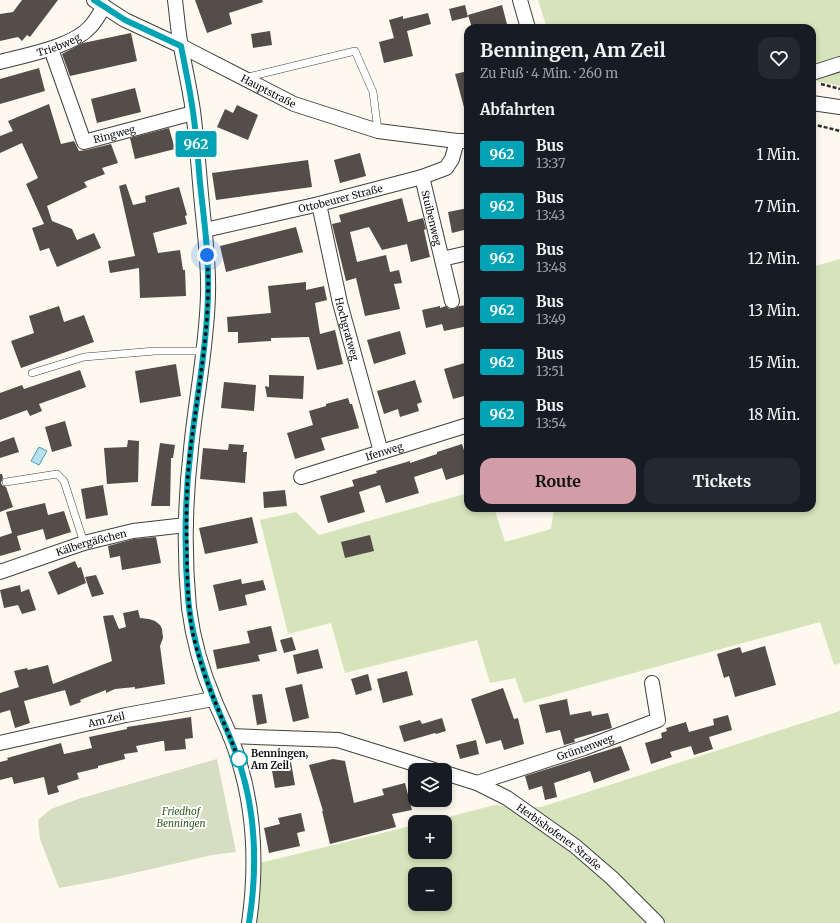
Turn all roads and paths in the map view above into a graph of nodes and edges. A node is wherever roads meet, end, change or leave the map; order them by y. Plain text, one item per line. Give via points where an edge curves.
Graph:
1 (175, 0) edge
2 (520, 0) edge
3 (99, 3) edge
4 (527, 24) edge
5 (181, 46) junction
6 (51, 49) junction
7 (0, 62) edge
8 (840, 64) edge
9 (243, 78) junction
10 (816, 78) edge
11 (816, 79) edge
12 (840, 89) edge
13 (816, 104) edge
14 (840, 107) edge
15 (193, 113) junction
16 (816, 125) edge
17 (378, 131) junction
18 (840, 131) edge
19 (463, 141) edge
20 (422, 177) junction
21 (319, 204) junction
22 (205, 230) junction
23 (464, 254) edge
24 (442, 259) junction
25 (452, 301) dead end
26 (204, 351) junction
27 (32, 373) dead end
28 (464, 426) edge
29 (381, 452) junction
30 (301, 477) dead end
31 (6, 482) dead end
32 (186, 525) junction
33 (84, 543) junction
34 (0, 572) edge
35 (652, 683) dead end
36 (213, 699) junction
37 (230, 736) junction
38 (0, 743) edge
39 (412, 763) edge
40 (452, 775) edge
41 (477, 783) junction
42 (250, 923) edge
43 (657, 923) edge

1 - 5 street
2 - 4 street
3 - 5 street, Hauptstraße via 125,20
3 - 6 street, Triebweg via 90,28
5 - 9 street, Hauptstraße
5 - 15 street
6 - 7 street, Triebweg
6 - 15 street, Ringweg via 84,142
8 - 10 street
9 - 17 street, Hauptstraße via 294,104
9 - 17 lane via 355,51 373,92
11 - 12 path
13 - 14 street
15 - 22 street
16 - 18 path
17 - 19 street, Hauptstraße
19 - 20 street, Ottobeurer Straße via 446,168
20 - 21 street, Ottobeurer Straße
20 - 24 street, Stuibenweg
21 - 22 street, Ottobeurer Straße
21 - 29 street, Hochgratweg via 340,303
22 - 26 street via 208,294
23 - 24 street, Stuibenweg
24 - 25 street, Stuibenweg
26 - 27 lane via 155,351 84,357
26 - 32 street via 191,447
28 - 29 street, Ifenweg
29 - 30 street, Ifenweg
31 - 33 lane via 57,474 64,481
32 - 33 street, Kälbergäßchen via 133,531
32 - 36 street via 187,584 192,630
33 - 34 street, Kälbergäßchen
35 - 41 street, Grüntenweg via 658,720 584,748
36 - 37 street
36 - 38 street, Am Zeil via 126,714
37 - 39 street via 338,740
37 - 42 street via 242,769 252,830 254,871
40 - 41 street, Herbishofener Straße
41 - 43 street, Herbishofener Straße via 507,798 575,846 612,878

